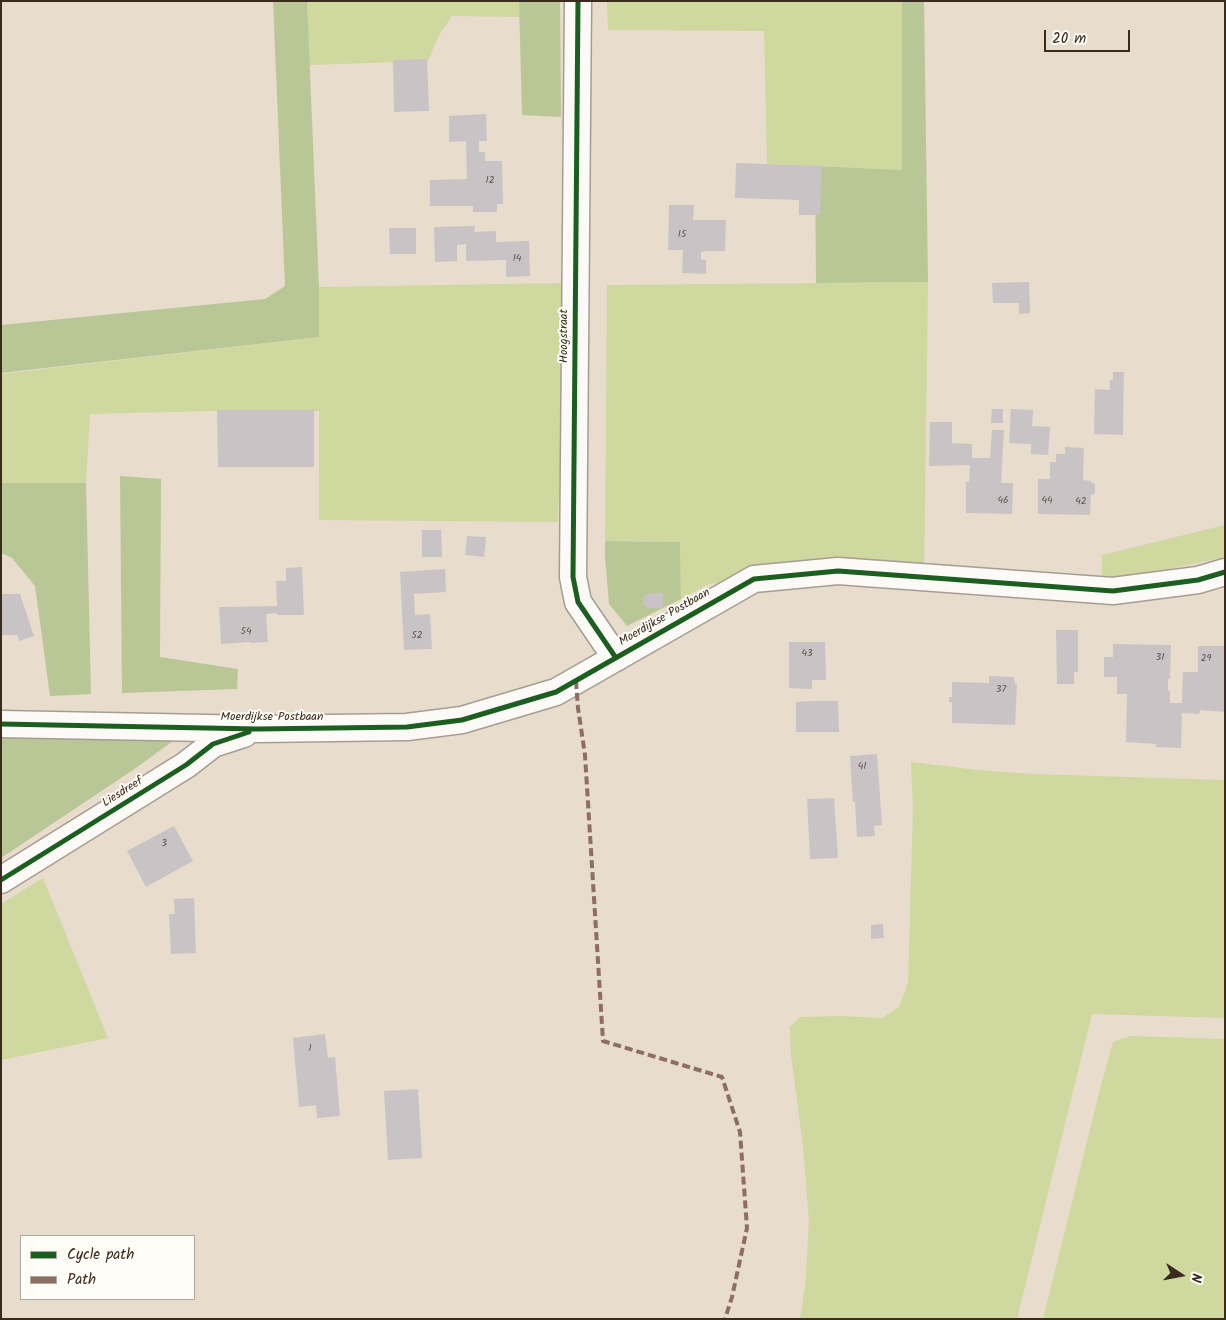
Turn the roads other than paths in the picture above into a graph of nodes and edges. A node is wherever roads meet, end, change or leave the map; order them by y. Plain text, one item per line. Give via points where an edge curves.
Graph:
1 (578, 1) edge
2 (1225, 572) edge
3 (616, 658) junction
4 (1, 724) edge
5 (257, 729) junction
6 (1, 880) edge

1 - 3 street, Hoogstraat via 573,577 578,602
2 - 3 street, Moerdijkse Postbaan via 1198,580 1113,590 838,571 754,578
3 - 5 street, Moerdijkse Postbaan via 556,692 462,720 407,727
4 - 5 street, Moerdijkse Postbaan
5 - 6 street, Liesdreef via 213,744 186,765

